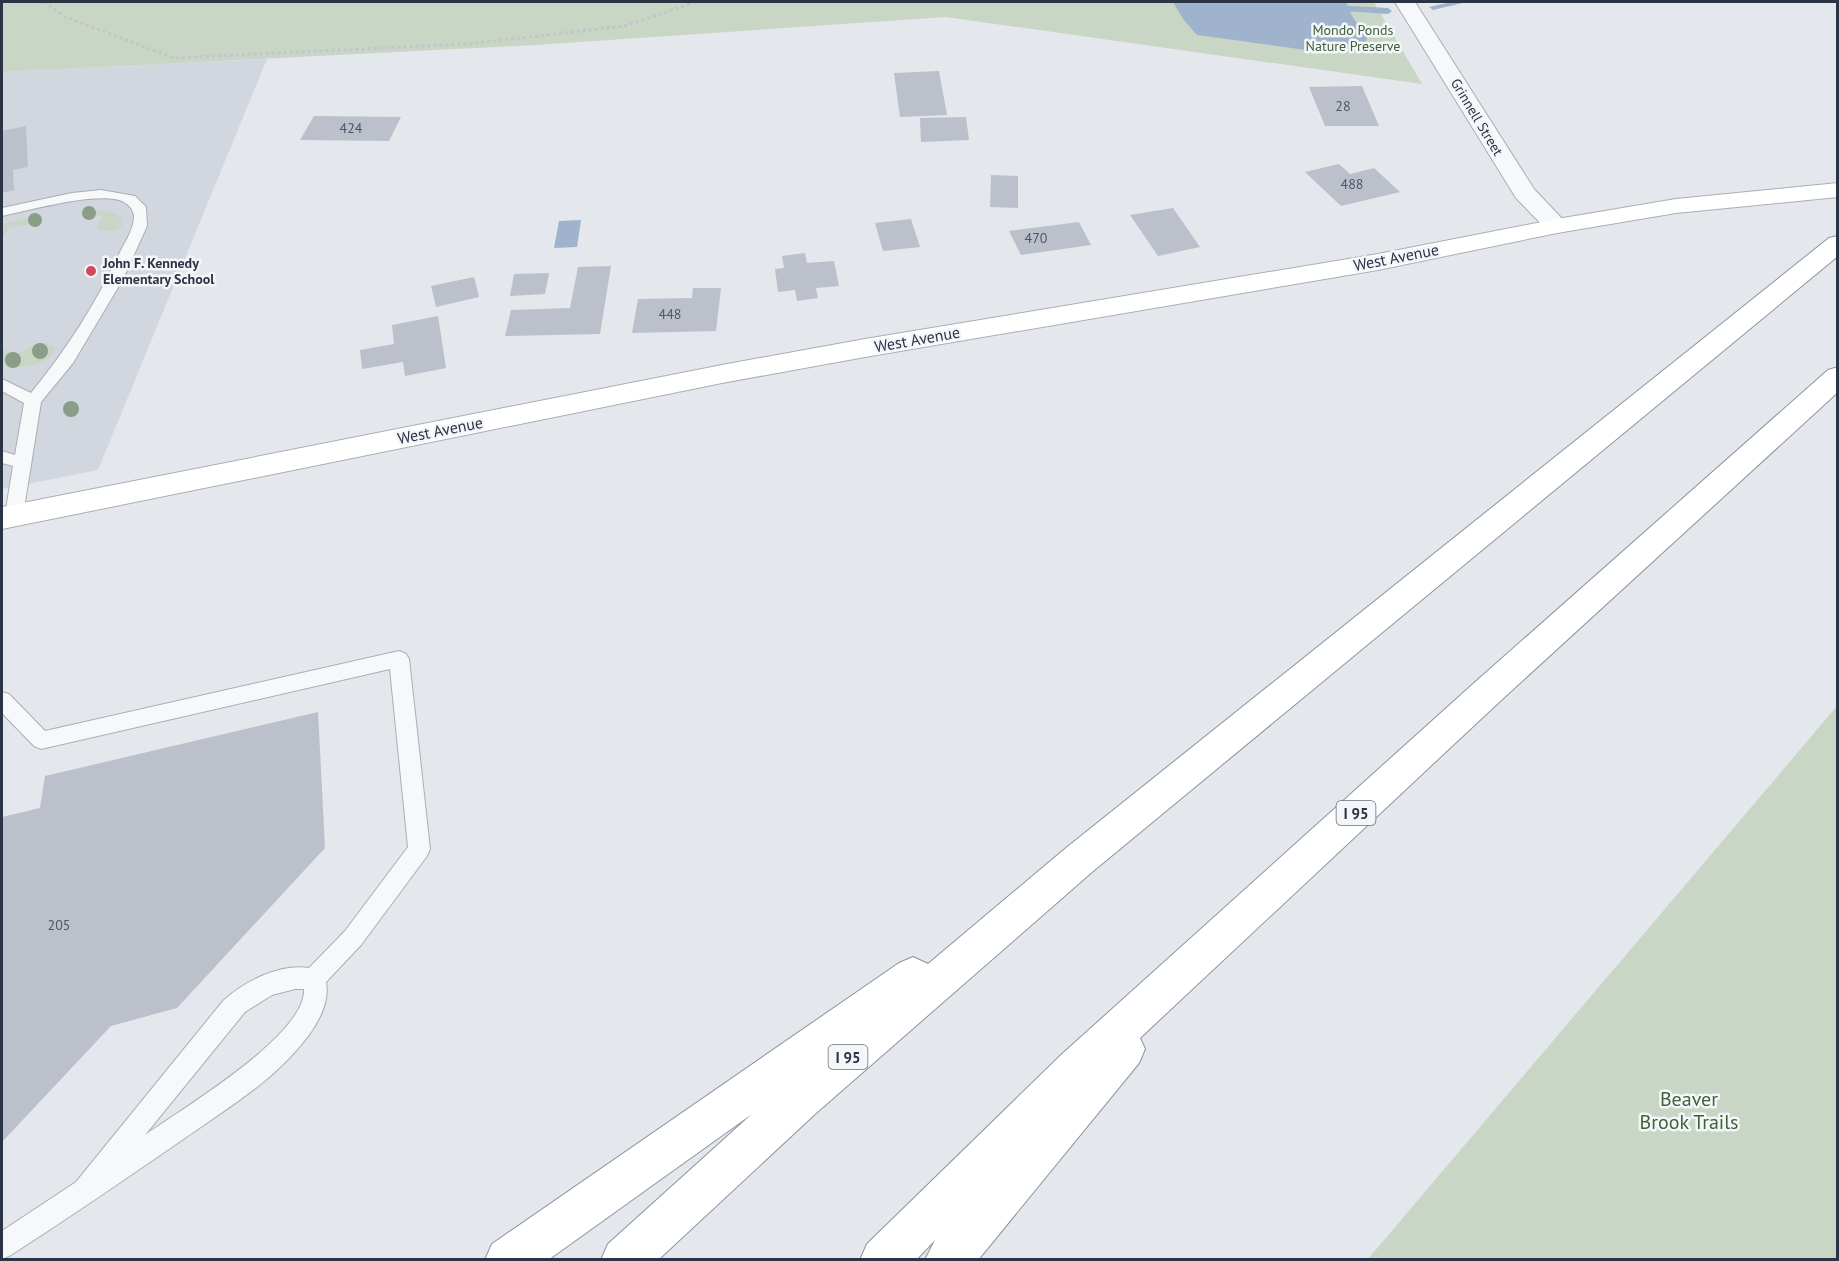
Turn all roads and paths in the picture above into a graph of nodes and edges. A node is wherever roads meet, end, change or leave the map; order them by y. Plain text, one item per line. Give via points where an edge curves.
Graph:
1 (44, 2) edge
2 (695, 2) edge
3 (1405, 2) edge
4 (1838, 190) edge
5 (2, 212) edge
6 (1557, 226) junction
7 (1838, 243) edge
8 (1838, 376) edge
9 (2, 384) edge
10 (33, 401) junction
11 (2, 458) edge
12 (23, 463) junction
13 (8, 516) edge
14 (2, 700) edge
15 (1079, 860) junction
16 (1209, 948) junction
17 (313, 980) junction
18 (83, 1194) junction
19 (2, 1246) edge
20 (508, 1260) edge
21 (624, 1260) edge
22 (883, 1260) edge
23 (948, 1260) edge

1 - 2 path via 65,17 174,58 467,44 625,26
3 - 6 street, Grinnell Street via 1525,193
4 - 6 main road, West Avenue via 1676,206
5 - 10 lane via 101,194 130,199 141,214 140,226 115,279 67,359
6 - 13 main road, West Avenue via 1378,262 722,374
7 - 15 main road, I 95
8 - 16 main road, I 95
9 - 10 lane
10 - 12 lane
11 - 12 lane
12 - 13 lane
14 - 17 lane via 41,740 399,659 419,849 353,938
15 - 20 main road
15 - 21 main road, I 95 via 800,1099
16 - 22 main road, I 95 via 1076,1069
16 - 23 main road
17 - 18 lane via 318,986 317,996 304,1023 287,1043 216,1102
17 - 18 lane via 290,977 250,994 236,1005
18 - 19 lane

